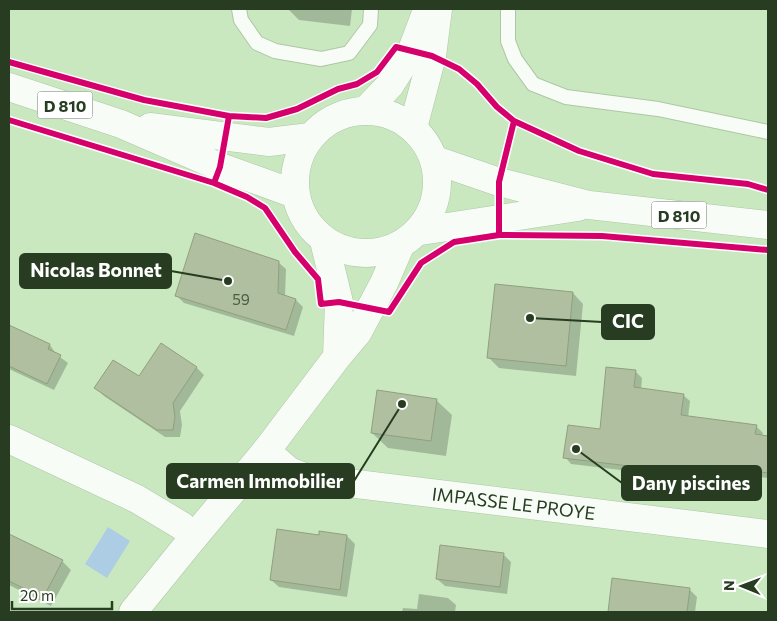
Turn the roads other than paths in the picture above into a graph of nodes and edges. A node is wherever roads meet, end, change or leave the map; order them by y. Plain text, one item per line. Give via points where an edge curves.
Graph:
1 (239, 9) edge
2 (372, 9) edge
3 (427, 9) edge
4 (438, 9) edge
5 (508, 9) edge
6 (9, 86) edge
7 (366, 110) junction
8 (121, 124) junction
9 (413, 128) junction
10 (768, 132) edge
11 (310, 137) junction
12 (435, 160) junction
13 (296, 194) junction
14 (589, 205) junction
15 (768, 225) edge
16 (410, 238) junction
17 (324, 241) junction
18 (337, 357) junction
19 (9, 439) edge
20 (266, 451) junction
21 (768, 534) edge
22 (194, 536) junction
23 (133, 612) edge

1 - 2 lane via 241,20 257,43 275,51 321,59 349,52 370,25
3 - 7 street via 412,50 390,85
4 - 9 street via 432,56
5 - 10 lane via 508,41 515,60 533,84 566,97 658,109
6 - 8 street, D 810
7 - 9 street via 399,118
7 - 11 street via 326,122
8 - 11 street, D 810 via 269,142
8 - 13 street, D 810 via 220,167
9 - 12 street via 426,142
11 - 13 street via 296,164
12 - 14 street, D 810 via 500,182
12 - 16 street via 437,194 434,206
13 - 17 street via 301,213
14 - 15 street, D 810
14 - 16 street, D 810
16 - 17 street via 384,252 370,254 340,250
16 - 18 street via 358,332
17 - 18 street via 339,302
18 - 20 street
19 - 22 street via 136,499
20 - 21 street, IMPASSE LE PROYE via 289,471 307,478
20 - 22 street
22 - 23 street

